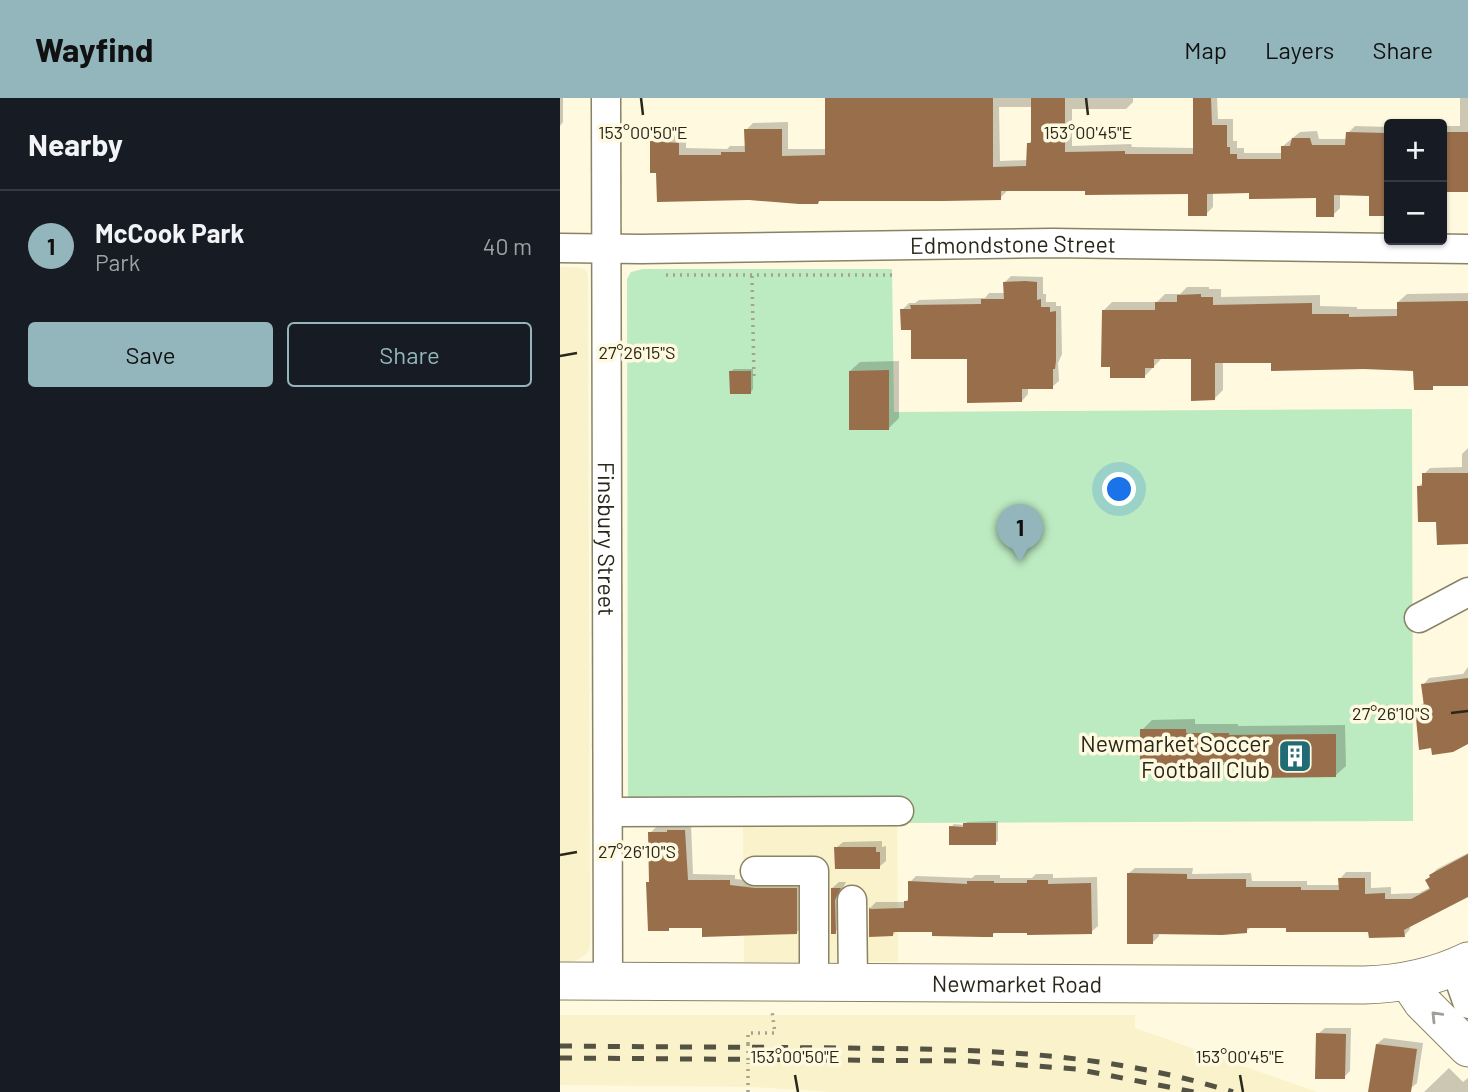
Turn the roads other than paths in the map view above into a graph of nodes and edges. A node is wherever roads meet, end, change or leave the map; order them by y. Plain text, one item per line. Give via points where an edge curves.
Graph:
1 (606, 98) edge
2 (560, 248) edge
3 (608, 249) junction
4 (1468, 249) edge
5 (1468, 592) edge
6 (1419, 618) dead end
7 (899, 811) dead end
8 (609, 812) junction
9 (755, 871) dead end
10 (852, 900) dead end
11 (1462, 964) edge
12 (560, 981) edge
13 (608, 981) junction
14 (1408, 981) junction
15 (814, 982) junction
16 (853, 982) junction
17 (1468, 1004) edge
18 (1468, 1048) edge

1 - 3 street, Finsbury Street
2 - 3 street, Edmondstone Street
3 - 4 street, Edmondstone Street via 1054,243
3 - 8 street, Finsbury Street
5 - 6 street
7 - 8 street
8 - 13 street, Finsbury Street
9 - 15 street via 814,871
10 - 16 street
11 - 14 main road, Newmarket Road
11 - 17 street
12 - 13 main road, Newmarket Road
13 - 15 main road, Newmarket Road
14 - 16 main road, Newmarket Road via 1364,985
18 -> 14 main road via 1422,1002
15 - 16 main road, Newmarket Road

